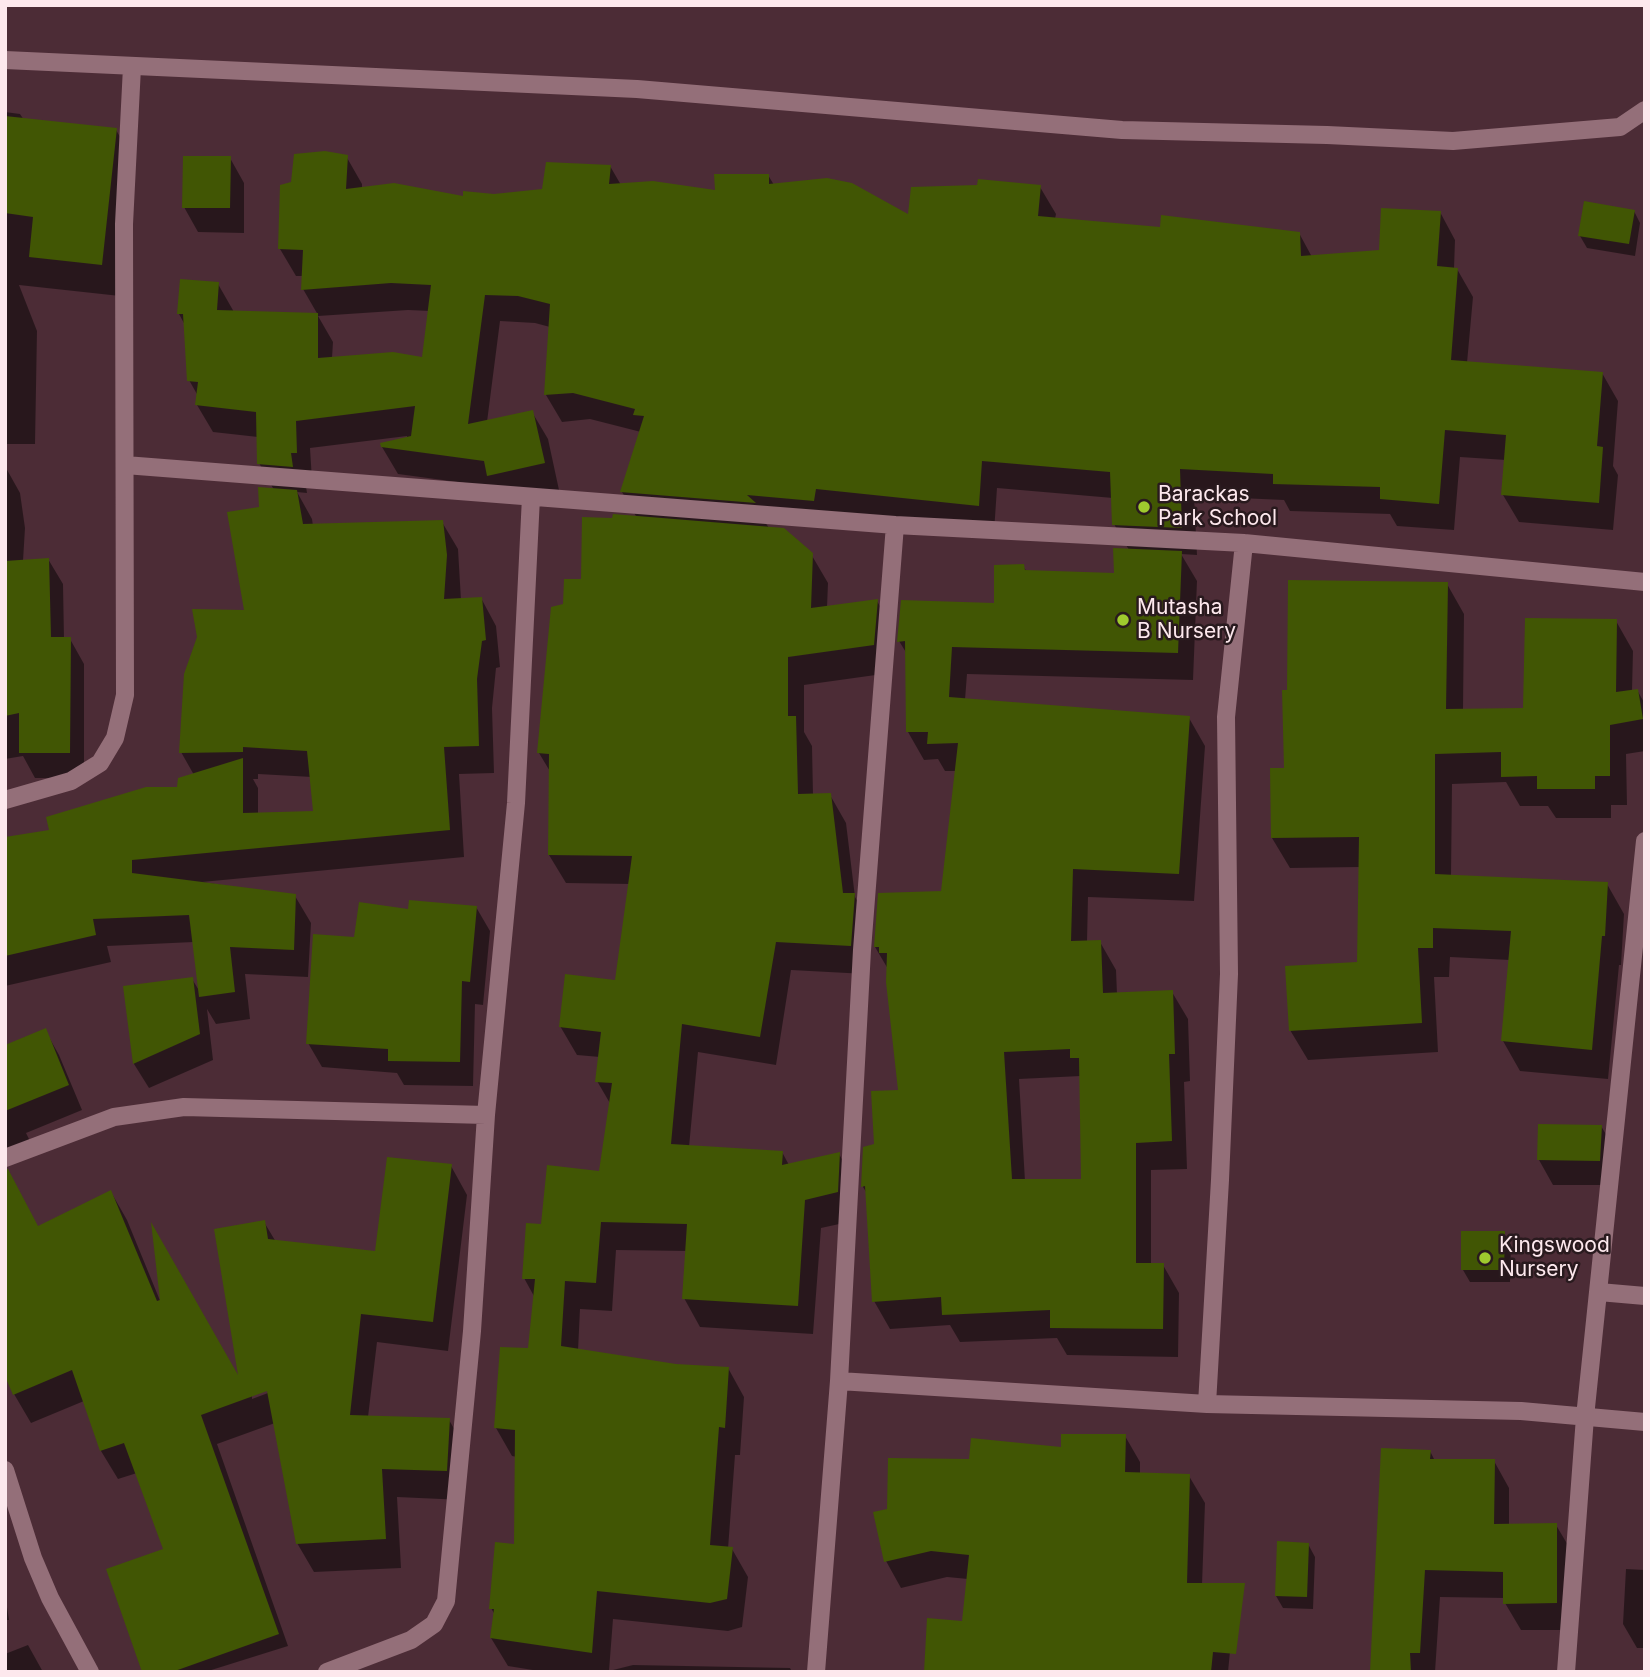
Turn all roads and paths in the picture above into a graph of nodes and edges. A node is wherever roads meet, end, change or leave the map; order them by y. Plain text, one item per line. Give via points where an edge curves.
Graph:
1 (5, 60) edge
2 (132, 67) junction
3 (1645, 110) edge
4 (125, 465) junction
5 (531, 497) junction
6 (895, 525) junction
7 (1244, 543) junction
8 (1645, 582) edge
9 (5, 800) edge
10 (1645, 841) edge
11 (486, 1115) junction
12 (5, 1158) edge
13 (1598, 1292) junction
14 (1645, 1296) edge
15 (839, 1381) junction
16 (1207, 1404) junction
17 (1585, 1417) junction
18 (1645, 1422) edge
19 (5, 1471) edge
20 (90, 1672) edge
21 (327, 1672) edge
22 (817, 1672) edge
23 (1566, 1672) edge

1 - 2 street
2 - 3 street via 637,89 1122,130 1453,141 1620,127
2 - 4 street via 124,224
4 - 5 street
4 - 9 street via 125,695 115,738 100,762 71,781
5 - 6 street
5 - 11 street via 516,803
6 - 7 street
6 - 15 street via 862,950
7 - 8 street
7 - 16 street via 1226,717 1229,974
10 - 13 street
11 - 12 street via 184,1107 114,1118
11 - 21 street via 472,1331 446,1601 434,1624 411,1640
13 - 14 street
13 - 17 street
15 - 16 street
15 - 22 street
16 - 17 street via 1521,1411
17 - 18 street
17 - 23 street
19 - 20 street via 33,1558

